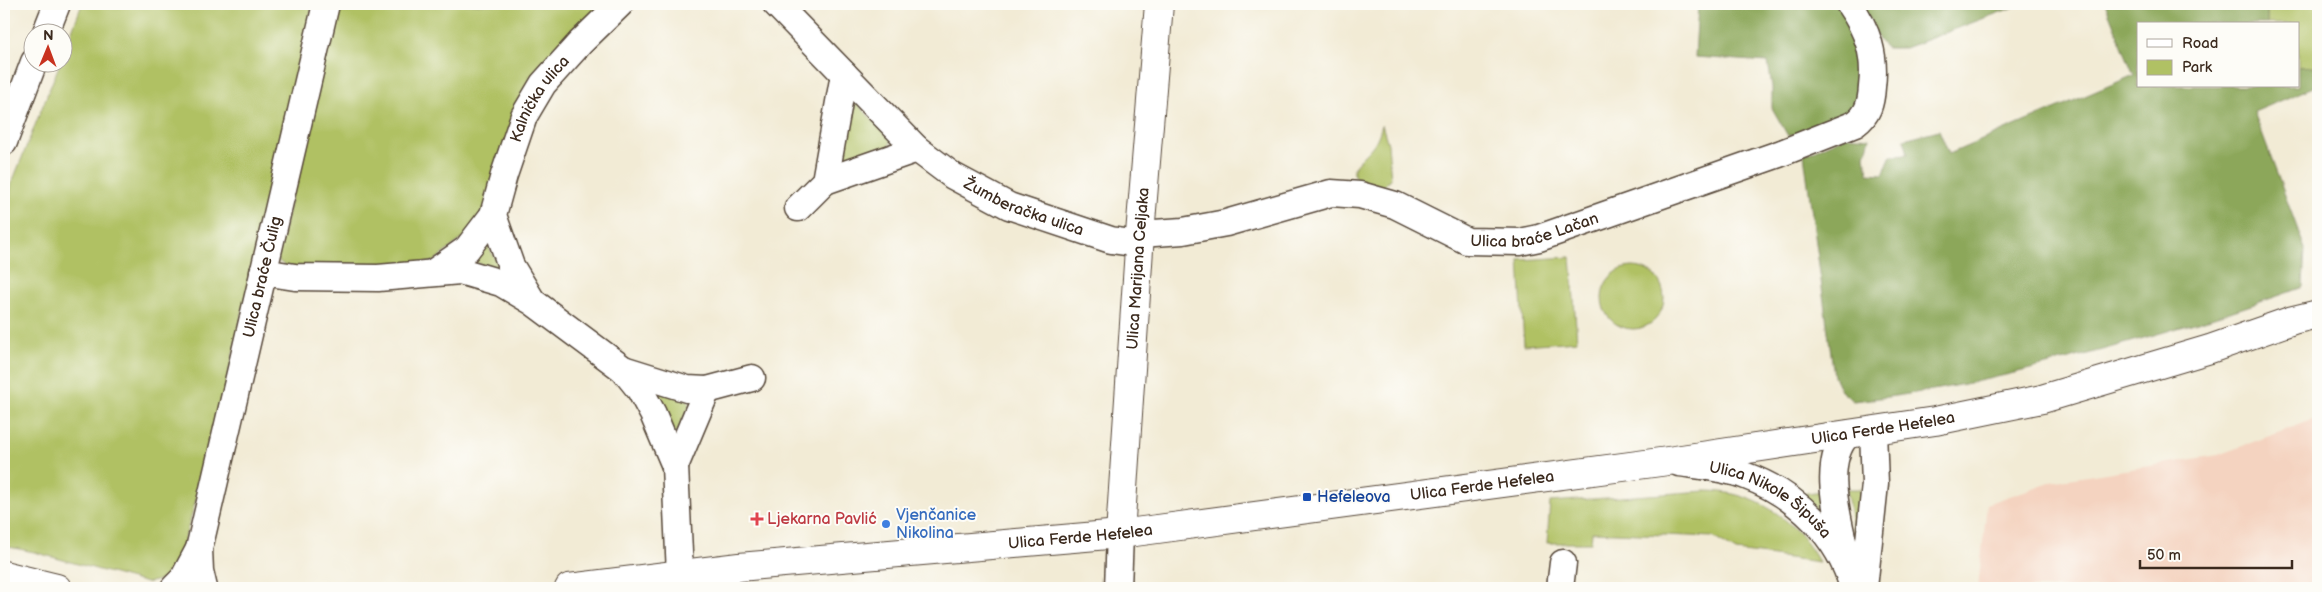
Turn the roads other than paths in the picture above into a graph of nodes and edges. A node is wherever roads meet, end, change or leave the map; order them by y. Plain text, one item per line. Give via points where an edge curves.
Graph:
1 (57, 4) edge
2 (326, 4) edge
3 (620, 4) edge
4 (776, 4) edge
5 (1159, 4) edge
6 (1849, 4) edge
7 (50, 22) edge
8 (30, 72) edge
9 (844, 74) junction
10 (4, 142) edge
11 (917, 149) junction
12 (826, 181) junction
13 (798, 208) dead end
14 (493, 215) junction
15 (1140, 239) junction
16 (263, 272) junction
17 (434, 272) junction
18 (532, 302) junction
19 (2318, 304) edge
20 (2306, 317) edge
21 (624, 369) junction
22 (752, 378) dead end
23 (707, 390) junction
24 (1861, 432) junction
25 (1668, 461) junction
26 (675, 466) junction
27 (1120, 534) junction
28 (199, 549) junction
29 (680, 574) junction
30 (4, 575) edge
31 (716, 579) edge
32 (1855, 583) edge
33 (57, 588) edge
34 (174, 588) edge
35 (204, 588) edge
36 (569, 588) edge
37 (1118, 588) edge

1 - 7 street
2 - 16 street, Ulica braće Čulig
3 - 14 street, Kalnička ulica via 543,84 524,116
4 - 9 street, Žumberačka ulica
5 - 15 main road, Ulica Marijana Celjaka
6 - 15 street, Ulica braće Lačan via 1863,26 1872,53 1872,91 1865,117 1779,154 1539,238 1520,242 1467,242 1395,204 1360,195 1331,193 1226,223
8 - 10 street
9 - 11 street, Žumberačka ulica
9 - 12 street
11 - 12 street
11 - 15 street, Žumberačka ulica via 953,176 1009,206 1111,240
12 - 13 street
14 - 17 street, Kalnička ulica via 467,249
14 - 18 street, Kalnička ulica via 511,266
15 - 27 main road, Ulica Marijana Celjaka
16 - 17 street, Kalnička ulica via 295,277 378,278
16 - 28 street, Ulica braće Čulig
17 - 18 street, Kalnička ulica via 460,270 484,276
18 - 21 street, Kalnička ulica
19 - 20 main road, Ulica Ferde Hefelea
20 - 24 main road, Ulica Ferde Hefelea via 2042,399 1954,418
21 - 23 street, Kalnička ulica via 687,389
21 - 26 street, Kalnička ulica via 653,414
22 - 23 street, Kalnička ulica
23 - 26 street, Kalnička ulica
24 - 25 main road, Ulica Ferde Hefelea
24 - 32 street via 1875,484
24 - 32 street, Ulica Nikole Šipuša via 1837,450 1833,472
25 - 27 main road, Ulica Ferde Hefelea
25 - 32 street, Ulica Nikole Šipuša via 1727,470 1771,487 1824,531
26 - 29 street, Kalnička ulica
27 - 31 main road, Ulica Ferde Hefelea
27 - 37 street
28 - 34 street, Ulica braće Čulig
28 - 35 street, Ulica braće Čulig
29 - 31 main road, Ulica Ferde Hefelea
29 - 36 main road, Ulica Ferde Hefelea
30 - 33 main road

